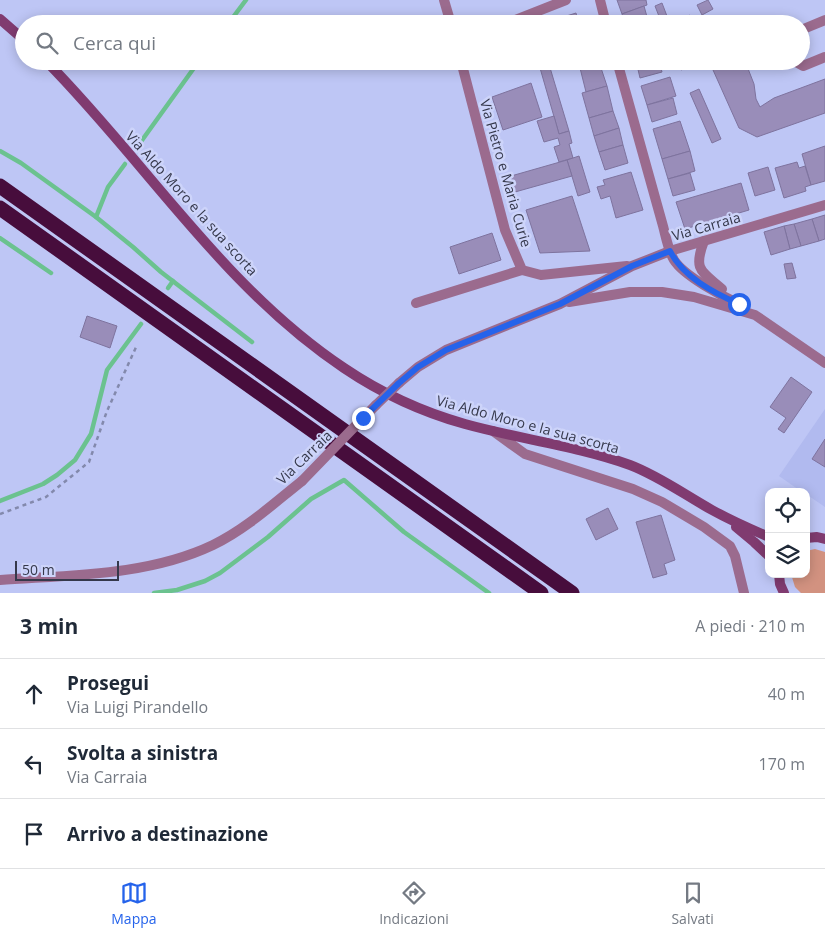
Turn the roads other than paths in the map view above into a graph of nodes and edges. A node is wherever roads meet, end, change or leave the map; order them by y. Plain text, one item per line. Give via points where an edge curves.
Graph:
1 (444, 0) edge
2 (566, 0) edge
3 (600, 0) edge
4 (448, 15) edge
5 (528, 15) edge
6 (604, 15) edge
7 (0, 19) edge
8 (825, 20) edge
9 (810, 26) edge
10 (15, 32) edge
11 (825, 57) edge
12 (810, 63) edge
13 (55, 70) edge
14 (463, 70) edge
15 (620, 70) edge
16 (0, 186) edge
17 (825, 205) edge
18 (0, 208) edge
19 (704, 241) junction
20 (670, 251) junction
21 (632, 266) junction
22 (522, 270) junction
23 (416, 303) dead end
24 (560, 304) junction
25 (739, 304) junction
26 (755, 315) junction
27 (825, 363) edge
28 (493, 431) junction
29 (713, 510) junction
30 (765, 535) edge
31 (765, 552) edge
32 (0, 580) edge
33 (542, 593) edge
34 (572, 593) edge
35 (744, 593) edge

1 - 4 street
2 - 5 street
3 - 6 street
7 - 10 main road
8 - 9 street
11 - 12 street
13 - 28 main road, Via Aldo Moro e la sua scorta via 203,239 289,326 343,368 404,402 429,413
14 - 22 street, Via Pietro e Maria Curie via 505,230
15 - 20 street
16 - 34 highway
17 - 19 street, Via Carraia
18 - 33 highway
19 - 20 street, Via Carraia
19 - 25 street via 698,258 700,268
20 - 21 street, Via Carraia
20 - 25 street via 685,271
21 - 22 street via 541,275
21 - 24 street, Via Carraia
22 - 23 street
24 - 26 street via 630,292 662,292 694,297
24 - 32 street, Via Carraia, bridge via 446,350 418,367 302,481 250,523 212,545 142,568
25 - 26 street
26 - 27 street
28 - 29 main road, Via Aldo Moro e la sua scorta via 630,465
28 - 35 street via 524,454 633,489 704,527 730,546
29 - 30 main road, Via Aldo Moro e la sua scorta
29 - 31 main road, Via Aldo Moro e la sua scorta

